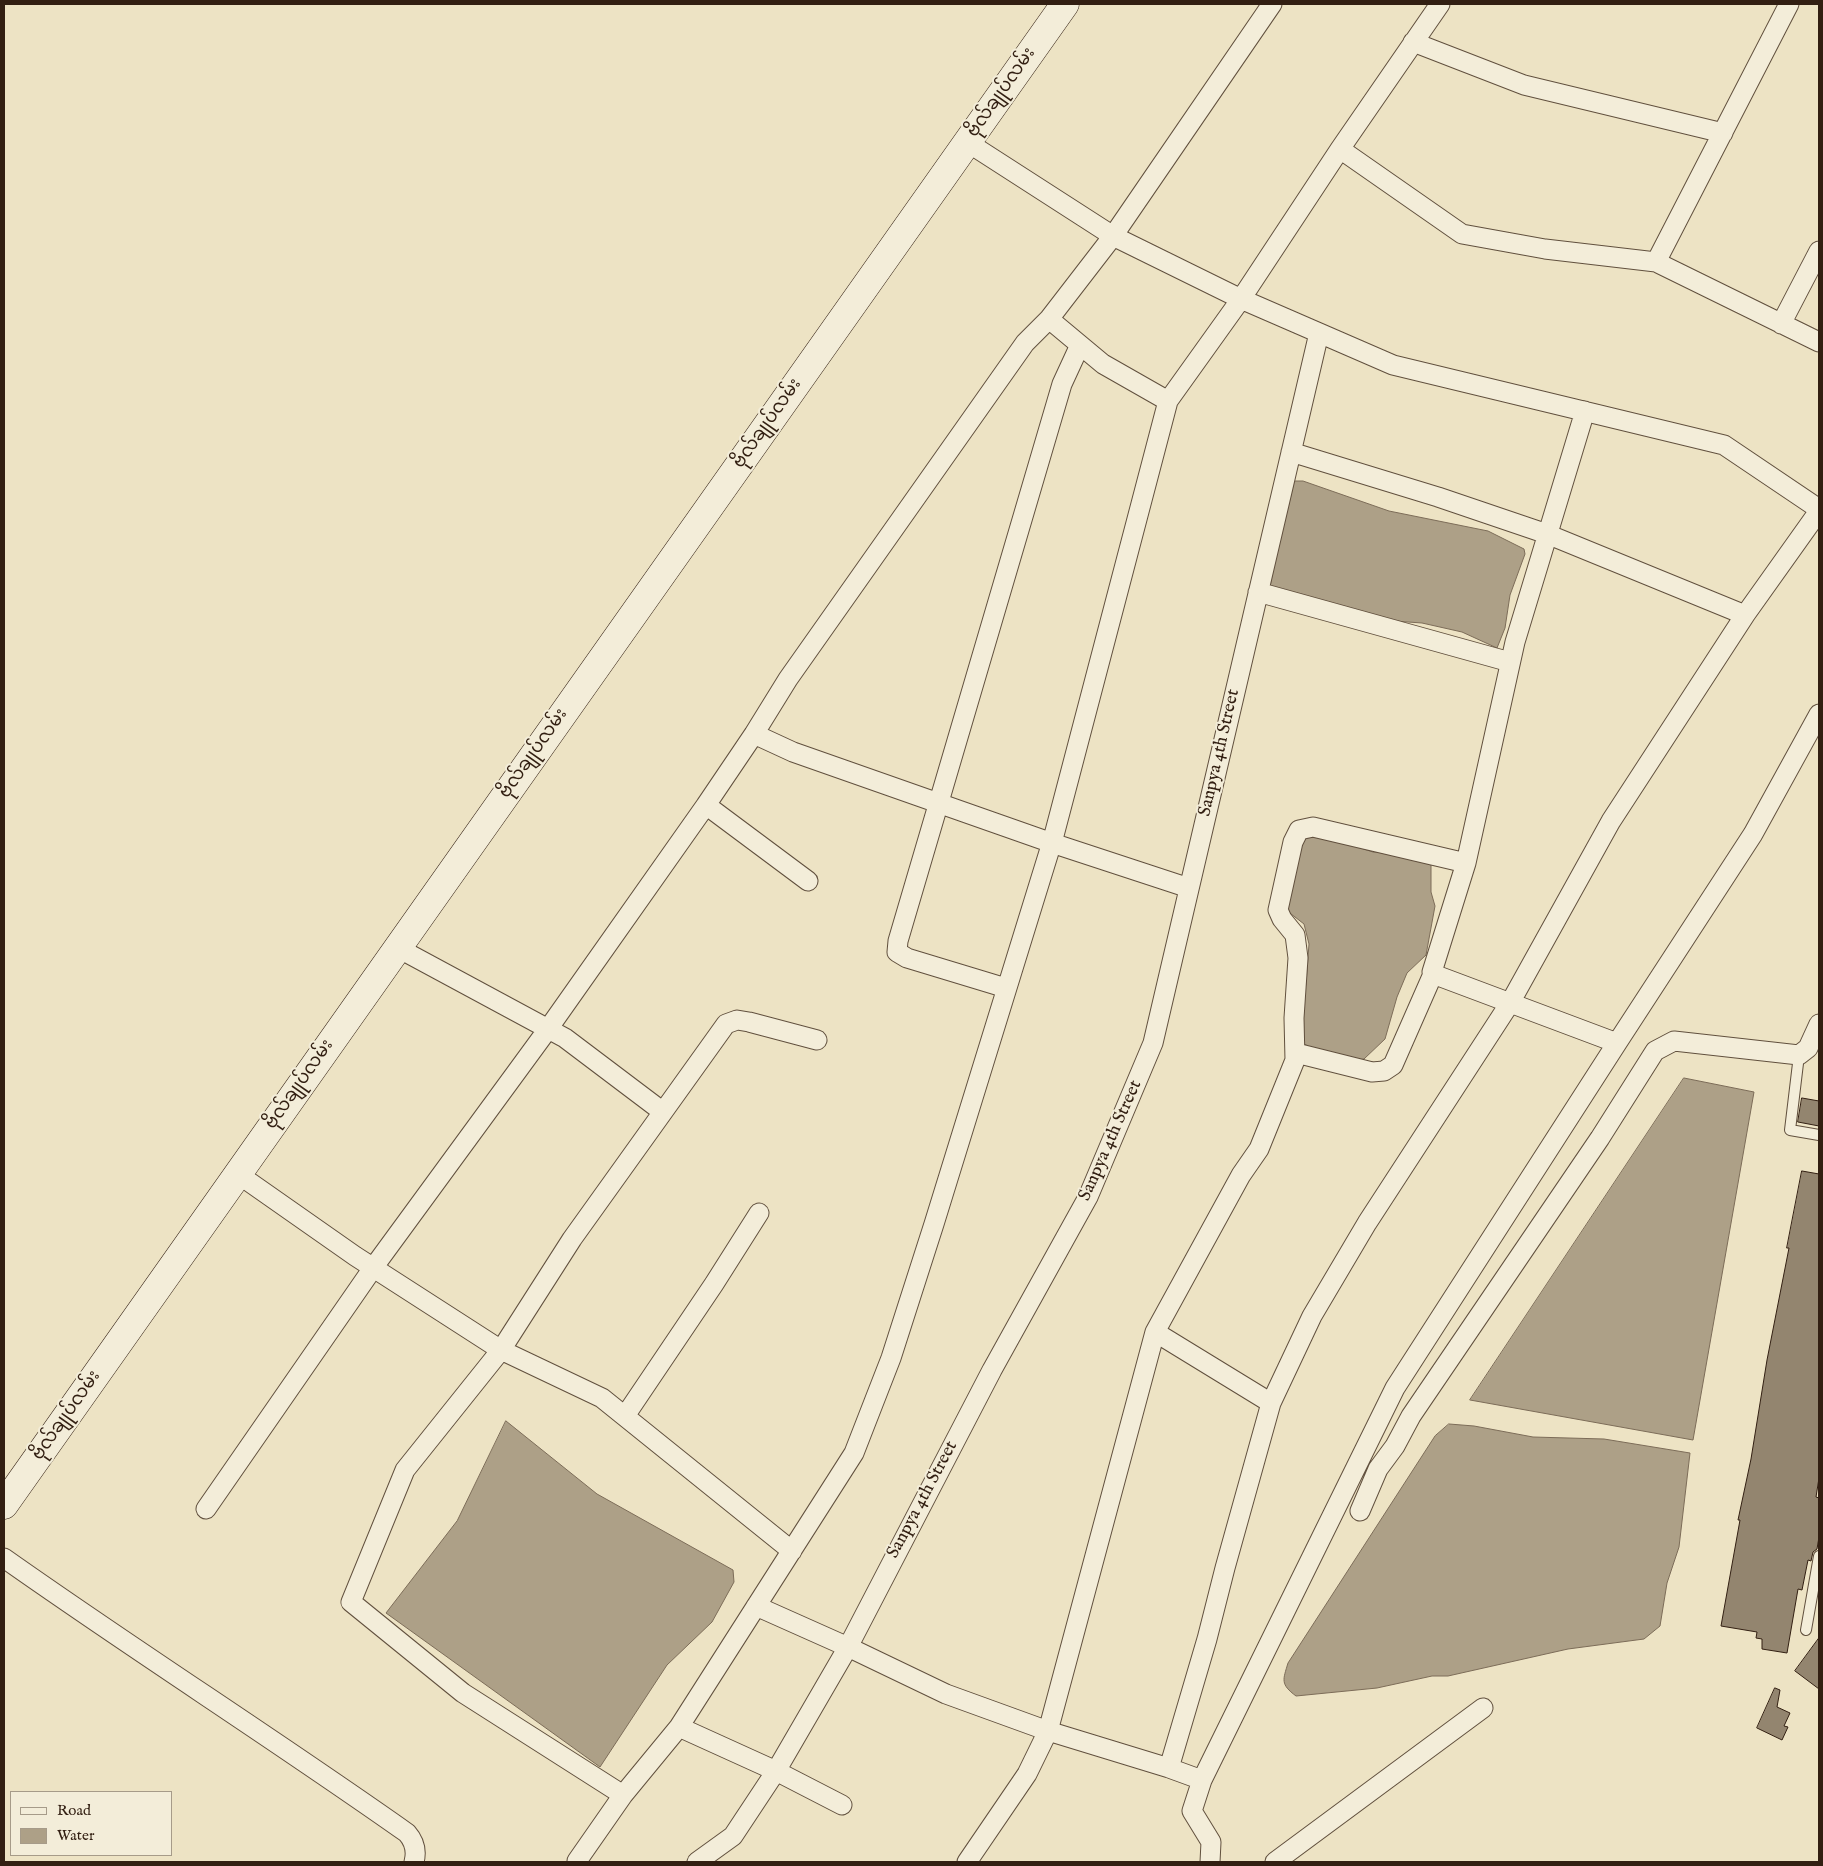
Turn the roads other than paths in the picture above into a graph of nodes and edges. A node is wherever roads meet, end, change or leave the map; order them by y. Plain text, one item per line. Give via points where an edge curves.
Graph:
1 (1065, 4) edge
2 (1272, 4) edge
3 (1440, 4) edge
4 (1787, 4) edge
5 (1413, 42) junction
6 (1723, 133) junction
7 (967, 142) junction
8 (1340, 149) junction
9 (1113, 236) junction
10 (1819, 251) edge
11 (1656, 262) junction
12 (1240, 299) junction
13 (1049, 319) junction
14 (1781, 324) junction
15 (1319, 333) junction
16 (1819, 342) edge
17 (1080, 345) junction
18 (1168, 401) junction
19 (1585, 411) junction
20 (1291, 452) junction
21 (1819, 510) edge
22 (1547, 534) junction
23 (1258, 592) junction
24 (1745, 615) junction
25 (1510, 662) junction
26 (1819, 714) edge
27 (754, 734) junction
28 (938, 803) junction
29 (706, 805) junction
30 (1052, 842) junction
31 (1466, 864) junction
32 (808, 881) dead end
33 (1189, 888) junction
34 (398, 948) junction
35 (1433, 974) junction
36 (1006, 988) junction
37 (1510, 1003) junction
38 (1819, 1024) edge
39 (548, 1029) junction
40 (817, 1040) dead end
41 (1617, 1042) junction
42 (1296, 1053) junction
43 (1799, 1055) junction
44 (663, 1112) junction
45 (1819, 1135) edge
46 (238, 1174) junction
47 (758, 1213) dead end
48 (373, 1268) junction
49 (1155, 1332) junction
50 (501, 1350) junction
51 (1271, 1403) junction
52 (625, 1416) junction
53 (4, 1505) edge
54 (206, 1509) dead end
55 (1360, 1511) dead end
56 (792, 1551) junction
57 (1819, 1556) edge
58 (4, 1558) edge
59 (756, 1606) junction
60 (1806, 1630) dead end
61 (848, 1647) junction
62 (1482, 1708) dead end
63 (678, 1727) junction
64 (1048, 1731) junction
65 (1169, 1768) junction
66 (776, 1772) junction
67 (1202, 1780) junction
68 (622, 1795) junction
69 (842, 1805) dead end
70 (577, 1861) dead end
71 (414, 1862) edge
72 (697, 1862) edge
73 (968, 1862) edge
74 (1210, 1862) edge
75 (1275, 1862) edge

1 - 7 street, ဗိုလ်ချုပ်လမ်း
2 - 9 street
3 - 5 street
4 - 6 street
5 - 6 street via 1524,85
5 - 8 street
6 - 11 street
7 - 9 street
7 - 34 street, ဗိုလ်ချုပ်လမ်း
8 - 11 street via 1462,234 1545,249
8 - 12 street
9 - 12 street
9 - 13 street
10 - 14 street
11 - 14 street
12 - 15 street
12 - 18 street
13 - 17 street
13 - 27 street via 1014,359 788,679
14 - 16 street
15 - 19 street via 1393,366
15 - 20 street, Sanpya 4th Street
17 - 18 street via 1103,364
17 - 28 street via 1062,384
18 - 30 street
19 - 21 street via 1724,445
19 - 22 street
20 - 22 street
20 - 23 street, Sanpya 4th Street
21 - 24 street
22 - 24 street
22 - 25 street
23 - 25 street
23 - 33 street, Sanpya 4th Street
24 - 37 street via 1611,821
25 - 31 street
26 - 41 street via 1753,834
27 - 28 street via 793,752
27 - 29 street
28 - 30 street
28 - 36 street via 897,952 906,958
29 - 32 street
29 - 39 street
30 - 33 street
30 - 36 street
31 - 35 street
31 - 42 street via 1313,827 1299,830 1293,842 1278,910 1295,935 1298,958 1294,1018
33 - 61 street, Sanpya 4th Street via 1154,1043 1088,1197 992,1370
34 - 39 street
34 - 46 street, ဗိုလ်ချုပ်လမ်း
35 - 37 street
35 - 42 street via 1393,1065 1384,1072 1372,1072
36 - 56 street via 891,1358 854,1453
37 - 41 street
37 - 51 street via 1362,1232 1312,1316
38 - 43 street via 1808,1048
39 - 44 street
39 - 48 street
40 - 44 street via 737,1020 726,1024
41 - 67 street via 1396,1388
42 - 49 street via 1259,1150 1241,1175
43 - 45 lane via 1790,1130
43 - 55 street via 1674,1042 1655,1051 1600,1138 1411,1416 1378,1469
44 - 50 street via 572,1239
46 - 48 street
46 - 53 street, ဗိုလ်ချုပ်လမ်း
47 - 52 street
48 - 50 street
48 - 54 street
49 - 51 street
49 - 64 street
50 - 52 street via 602,1398
50 - 68 street via 405,1470 351,1602 463,1693
51 - 65 street via 1208,1639
52 - 56 street
56 - 59 street
57 - 60 lane
58 - 71 street via 407,1832 413,1842
59 - 61 street
59 - 63 street
61 - 64 street via 946,1694
61 - 66 street, Sanpya 4th Street
62 - 75 street
63 - 66 street
63 - 68 street
64 - 65 street
64 - 73 street via 1027,1774
65 - 67 street
66 - 69 street
66 - 72 street, Sanpya 4th Street via 732,1836
67 - 74 street via 1192,1811 1211,1842
68 - 70 street

